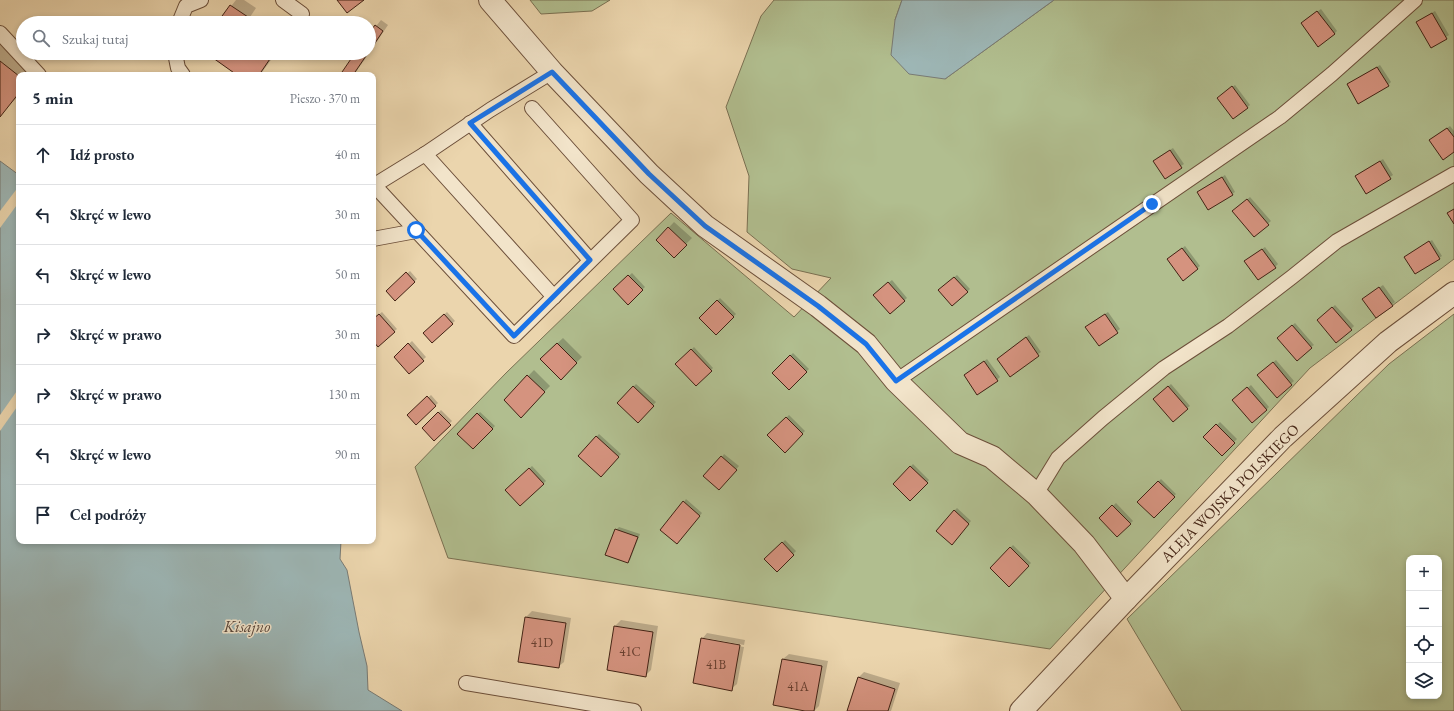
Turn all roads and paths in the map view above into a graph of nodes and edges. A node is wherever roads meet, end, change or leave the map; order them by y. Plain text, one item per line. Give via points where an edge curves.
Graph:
1 (201, 0) edge
2 (283, 0) edge
3 (490, 0) edge
4 (1415, 0) edge
5 (302, 14) dead end
6 (181, 16) edge
7 (0, 33) edge
8 (16, 50) edge
9 (25, 60) edge
10 (176, 60) edge
11 (36, 72) edge
12 (181, 72) edge
13 (552, 72) junction
14 (532, 108) dead end
15 (470, 123) junction
16 (425, 154) junction
17 (1454, 174) edge
18 (376, 185) edge
19 (376, 188) edge
20 (416, 230) junction
21 (376, 238) edge
22 (590, 260) junction
23 (1454, 293) edge
24 (554, 297) junction
25 (896, 381) junction
26 (1036, 494) junction
27 (1126, 599) junction
28 (466, 683) dead end
29 (634, 711) edge
30 (1021, 711) edge

1 - 6 lane via 186,6
2 - 5 lane
3 - 13 street
4 - 25 lane via 1280,117
7 - 8 lane
9 - 11 lane
10 - 12 lane
13 - 15 lane
13 - 25 street via 649,174 705,226 818,306 866,344
14 - 22 lane via 632,220
15 - 16 lane
15 - 22 lane
16 - 18 lane
16 - 24 lane
17 - 26 lane via 1337,241 1228,326 1164,368 1058,458
19 - 20 lane
20 - 21 lane
20 - 24 lane via 514,336
22 - 24 lane
23 - 27 street, ALEJA WOJSKA POLSKIEGO via 1388,342 1283,437
25 - 26 street via 960,443 992,457
26 - 27 street via 1084,544
27 - 30 street, ALEJA WOJSKA POLSKIEGO
28 - 29 lane

